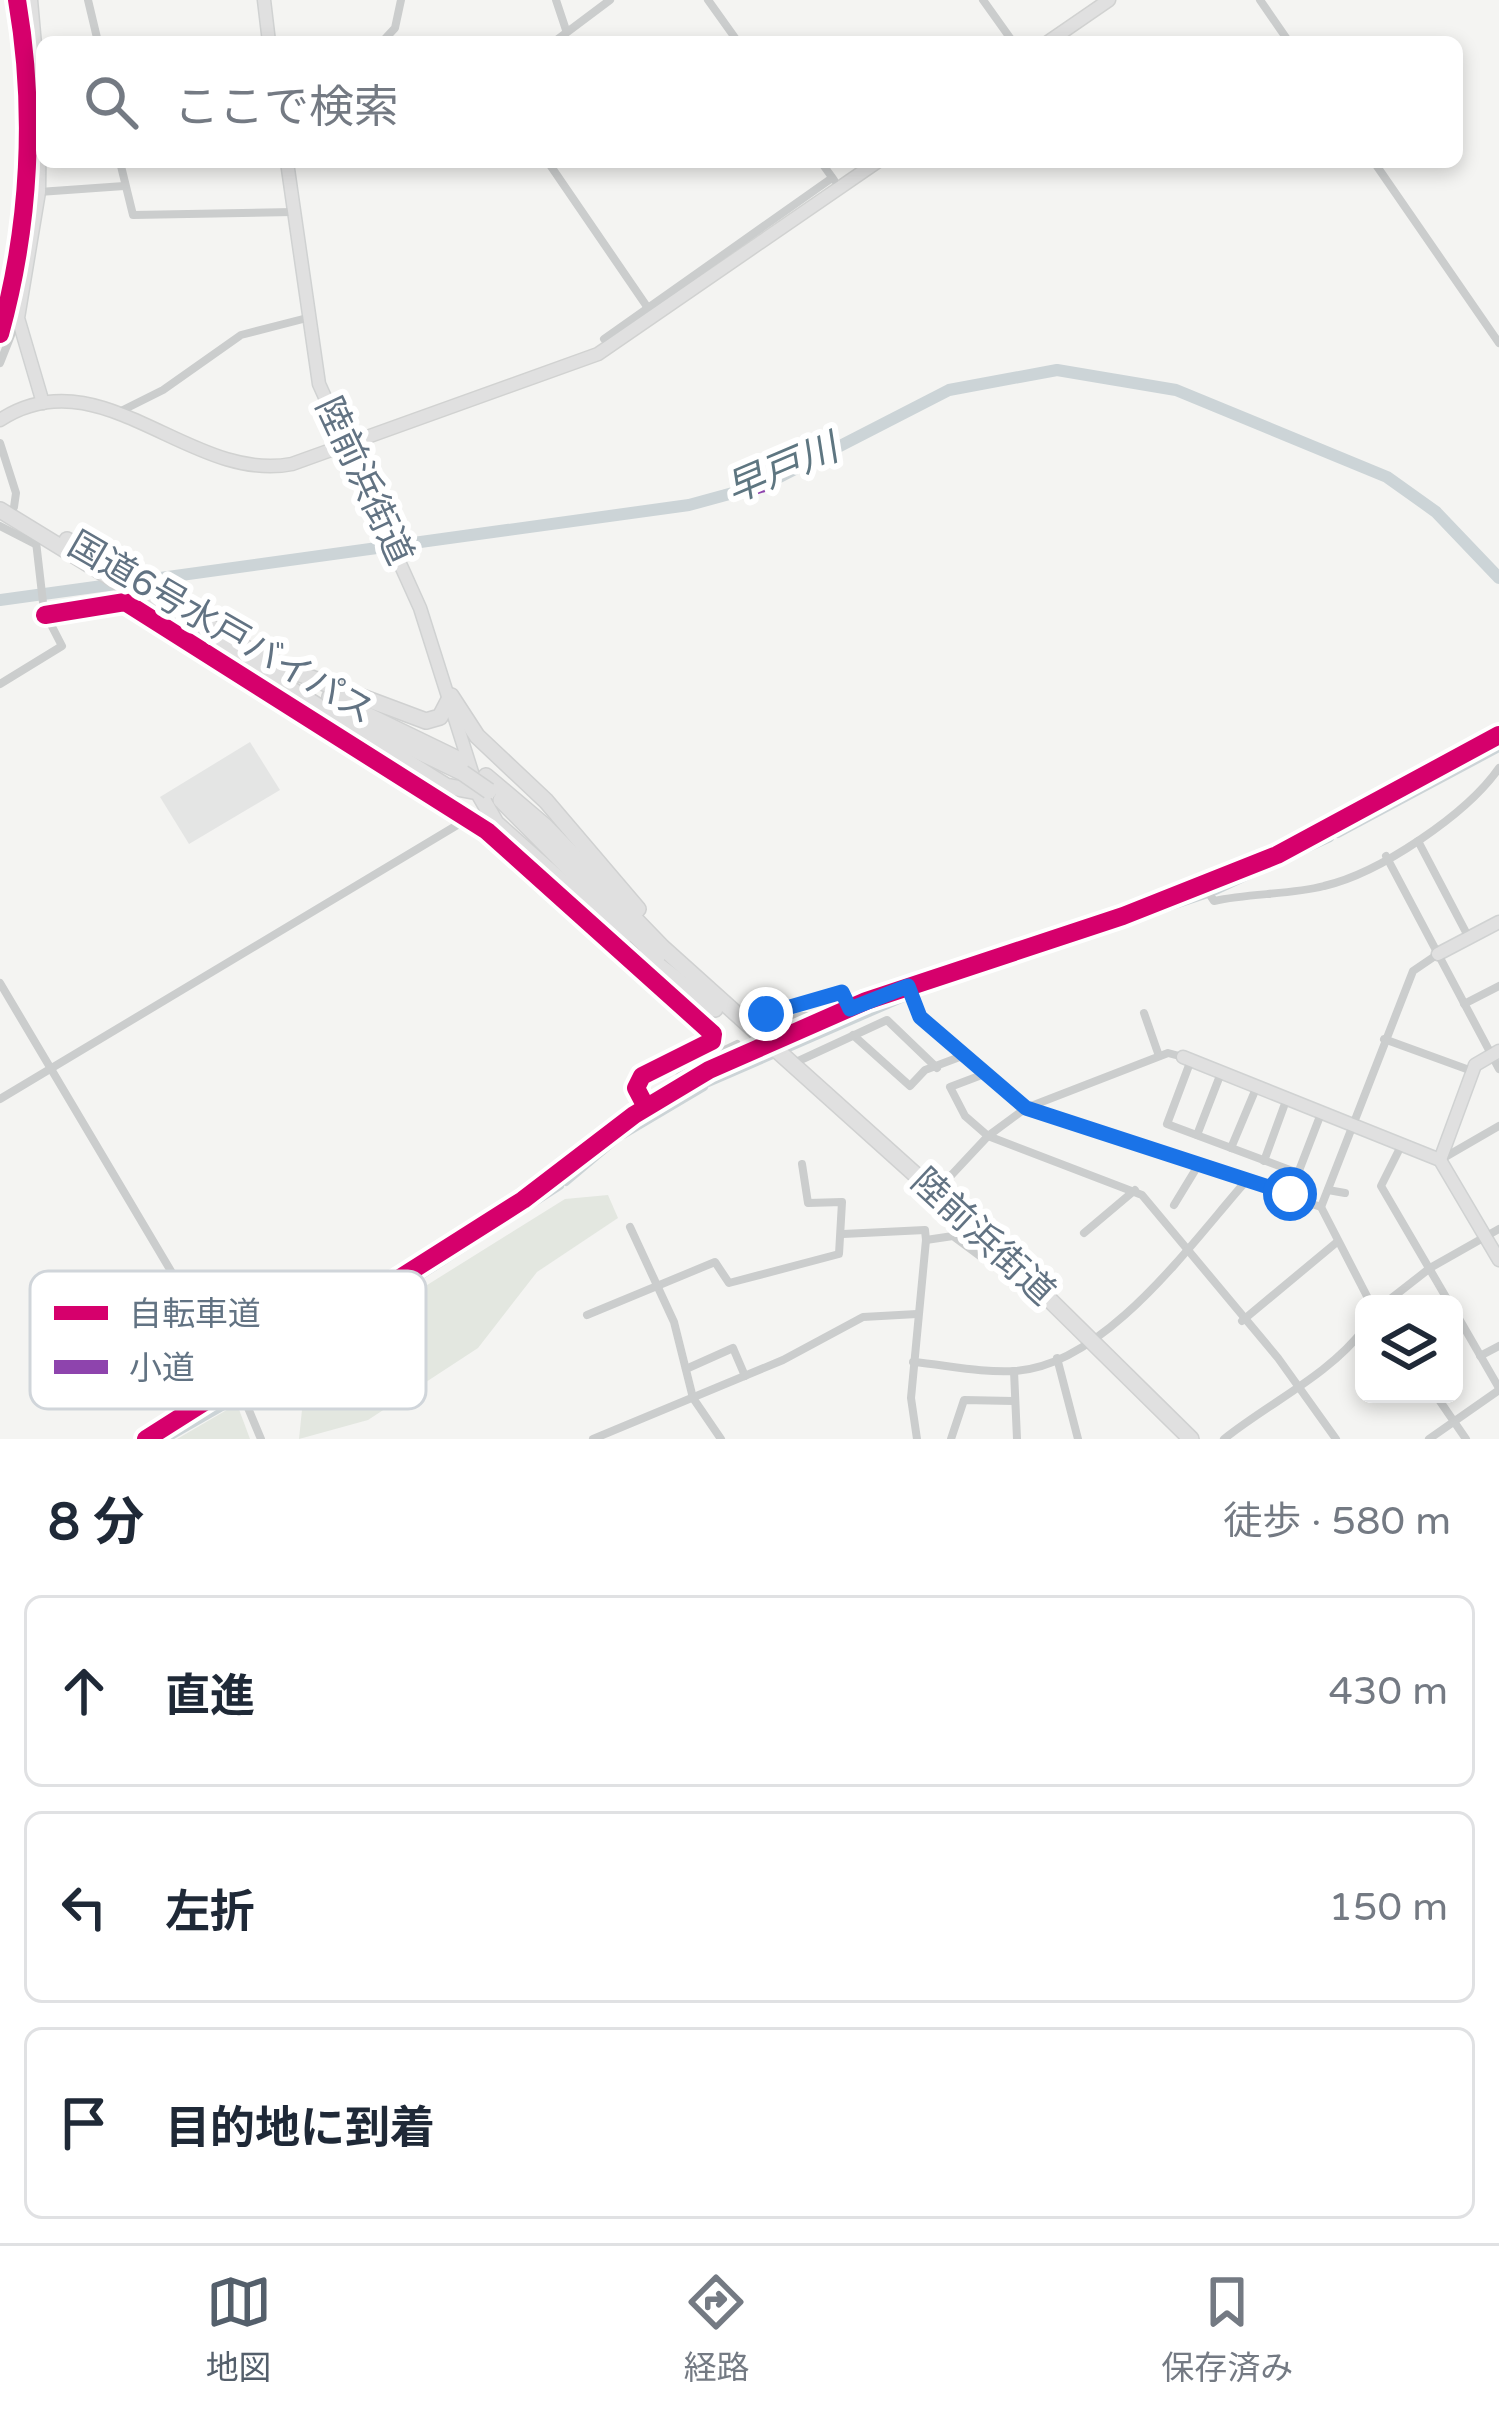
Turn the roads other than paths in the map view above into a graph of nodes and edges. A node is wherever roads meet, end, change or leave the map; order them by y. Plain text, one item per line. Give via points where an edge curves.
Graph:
1 (31, 0) edge
2 (88, 0) edge
3 (264, 0) edge
4 (401, 0) edge
5 (556, 0) edge
6 (610, 0) edge
7 (708, 0) edge
8 (983, 0) edge
9 (1109, 0) edge
10 (1259, 0) edge
11 (566, 30) junction
12 (97, 36) edge
13 (268, 36) edge
14 (388, 36) edge
15 (560, 36) edge
16 (734, 36) edge
17 (1009, 36) edge
18 (1057, 36) edge
19 (1285, 36) edge
20 (36, 56) edge
21 (39, 168) edge
22 (121, 168) edge
23 (287, 168) edge
24 (552, 168) edge
25 (825, 168) edge
26 (865, 168) edge
27 (1377, 168) edge
28 (836, 183) junction
29 (124, 186) junction
30 (39, 192) junction
31 (293, 212) junction
32 (651, 312) junction
33 (18, 318) junction
34 (307, 318) junction
35 (604, 339) dead end
36 (1499, 343) edge
37 (0, 363) edge
38 (43, 403) junction
39 (117, 413) junction
40 (0, 420) edge
41 (0, 443) edge
42 (347, 445) junction
43 (5, 505) edge
44 (0, 526) edge
45 (35, 538) junction
46 (97, 564) junction
47 (45, 613) junction
48 (264, 666) junction
49 (0, 684) edge
50 (451, 696) junction
51 (1499, 735) edge
52 (1499, 768) edge
53 (474, 792) junction
54 (469, 818) junction
55 (491, 827) junction
56 (1418, 841) junction
57 (1386, 856) junction
58 (1204, 886) junction
59 (1499, 922) edge
60 (1469, 938) junction
61 (1438, 954) junction
62 (0, 983) edge
63 (908, 986) junction
64 (1499, 986) edge
65 (719, 1004) junction
66 (1464, 1004) junction
67 (850, 1009) junction
68 (1144, 1013) dead end
69 (773, 1035) dead end
70 (853, 1036) junction
71 (1384, 1039) junction
72 (736, 1044) dead end
73 (752, 1053) dead end
74 (965, 1055) junction
75 (1159, 1056) junction
76 (1497, 1058) edge
77 (1187, 1059) junction
78 (792, 1064) junction
79 (937, 1067) junction
80 (51, 1068) junction
81 (1222, 1072) junction
82 (1472, 1072) junction
83 (986, 1073) junction
84 (1257, 1085) junction
85 (671, 1090) junction
86 (1288, 1096) junction
87 (0, 1099) edge
88 (646, 1107) junction
89 (1026, 1108) junction
90 (1322, 1109) junction
91 (1351, 1124) junction
92 (1499, 1126) edge
93 (988, 1136) junction
94 (1197, 1136) junction
95 (1402, 1144) junction
96 (1232, 1148) junction
97 (1264, 1160) junction
98 (1440, 1160) junction
99 (802, 1164) dead end
100 (1199, 1164) junction
101 (1298, 1173) junction
102 (1247, 1180) junction
103 (1135, 1190) junction
104 (1328, 1190) junction
105 (1345, 1193) dead end
106 (1290, 1194) junction
107 (933, 1195) junction
108 (1174, 1204) dead end
109 (1321, 1207) junction
110 (630, 1227) dead end
111 (1499, 1229) edge
112 (1084, 1233) dead end
113 (843, 1234) junction
114 (1485, 1237) junction
115 (926, 1240) junction
116 (1337, 1242) junction
117 (1184, 1251) junction
118 (989, 1253) junction
119 (1499, 1260) edge
120 (1430, 1268) junction
121 (171, 1271) edge
122 (408, 1271) edge
123 (657, 1284) junction
124 (1366, 1295) edge
125 (1396, 1295) edge
126 (1445, 1295) edge
127 (917, 1314) junction
128 (586, 1315) dead end
129 (1242, 1321) junction
130 (1463, 1326) edge
131 (1090, 1341) junction
132 (1355, 1341) edge
133 (1499, 1346) edge
134 (1480, 1356) junction
135 (1057, 1358) junction
136 (913, 1362) junction
137 (686, 1369) junction
138 (1014, 1371) junction
139 (745, 1376) junction
140 (1296, 1384) junction
141 (1499, 1389) edge
142 (694, 1398) junction
143 (1013, 1401) junction
144 (1441, 1403) edge
145 (196, 1409) edge
146 (248, 1409) edge
147 (1453, 1420) junction
148 (616, 1434) edge
149 (1331, 1437) edge
150 (954, 1438) edge
151 (146, 1439) edge
152 (261, 1439) edge
153 (593, 1439) edge
154 (721, 1439) edge
155 (917, 1439) edge
156 (1017, 1439) edge
157 (1078, 1439) edge
158 (1191, 1439) edge
159 (1224, 1439) edge
160 (1429, 1439) edge
161 (1466, 1439) edge

1 - 20 street
2 - 12 street
3 - 13 street
4 - 14 street
5 - 11 street
6 - 11 street
7 - 16 street
8 - 17 street
9 - 18 street
10 - 19 street
11 - 15 street
21 - 30 street
22 - 29 street
23 - 31 street, 陸前浜街道
24 - 32 street
25 - 28 street
26 - 28 street
27 - 36 street
28 - 32 street
29 - 30 street
29 - 31 street via 133,215
30 - 33 street
31 - 34 street, 陸前浜街道
32 - 35 street
32 - 42 street via 564,370
33 - 37 street
33 - 38 street
34 - 39 street via 242,335
34 - 42 street, 陸前浜街道 via 319,384
38 - 39 street via 79,401
38 - 40 street
39 - 42 street via 249,466 292,464
41 - 43 street via 16,493
42 - 50 street, 陸前浜街道 via 402,562
43 - 45 highway, 国道6号水戸バイパス
43 - 46 highway, 国道6号水戸バイパス
44 - 45 street
45 - 46 highway, 国道6号水戸バイパス
45 - 47 street
46 - 48 highway, 国道6号水戸バイパス
47 - 49 street via 62,646
47 - 53 street via 125,602 321,731
48 - 50 highway via 427,721 440,717
48 - 53 highway via 316,709
48 - 53 highway, 国道6号水戸バイパス, bridge via 463,767
50 - 53 street, 陸前浜街道
50 - 65 highway via 477,736 558,814
51 - 58 street
52 - 56 street via 1467,806
53 - 54 street
53 - 55 highway
53 - 65 highway, 国道6号水戸バイパス
54 - 55 street
54 - 80 street
55 - 65 highway via 651,961
55 - 88 street via 713,1034 689,1056 642,1076 636,1088
56 - 57 street
56 - 60 street
57 - 58 street via 1320,888 1214,901
57 - 61 street
58 - 63 street
59 - 60 street
60 - 61 street
61 - 66 street
61 - 71 street via 1413,971
62 - 80 street
63 - 67 street
63 - 74 street via 920,1017
64 - 66 street
65 - 67 street via 766,1014 842,992
65 - 78 highway, 陸前浜街道
65 - 107 highway, 陸前浜街道
66 - 76 street
67 - 69 street
68 - 75 street
70 - 78 street
70 - 79 street via 886,1020
70 - 79 street via 910,1086
71 - 82 street
71 - 91 street
72 - 85 street via 683,1070
73 - 85 street
74 - 79 street
74 - 83 street
75 - 77 street
75 - 89 street
76 - 82 street
77 - 81 street
77 - 94 street via 1167,1124
78 - 107 highway, 陸前浜街道
80 - 87 street
80 - 121 street
81 - 84 street
81 - 94 street
82 - 98 street
83 - 89 street
83 - 93 street via 950,1087
84 - 86 street
84 - 96 street
85 - 88 street
86 - 90 street
86 - 97 street
88 - 122 street via 523,1200
89 - 93 street
89 - 100 street
90 - 91 street
90 - 101 street
91 - 95 street
91 - 104 street
92 - 98 street
93 - 103 street
93 - 107 street
94 - 96 street
95 - 98 street
95 - 120 street via 1381,1186
96 - 97 street
97 - 101 street
98 - 114 street
99 - 113 street via 808,1202 842,1202
100 - 102 street
100 - 108 street
101 - 106 street
102 - 106 street
102 - 117 street
103 - 112 street
103 - 117 street
104 - 105 street
104 - 109 street
106 - 109 street
107 - 118 highway, 陸前浜街道
107 - 131 highway, 陸前浜街道
109 - 116 street
110 - 123 street
111 - 114 street
113 - 115 street via 925,1230
113 - 123 street via 839,1254 729,1283 715,1262
114 - 119 street
114 - 120 street
115 - 118 street via 953,1235 984,1259
115 - 127 street
116 - 124 street
116 - 129 street
117 - 129 street
117 - 131 street
118 - 131 highway, 陸前浜街道
120 - 125 street
120 - 126 street
123 - 128 street
123 - 137 street
127 - 136 street
127 - 139 street via 863,1316
129 - 140 street
130 - 134 street
131 - 135 street
131 - 158 highway, 陸前浜街道
132 - 140 street via 1341,1359
133 - 134 street
134 - 141 street
135 - 138 street
135 - 157 street
136 - 138 street
136 - 155 street
137 - 139 street via 733,1348
137 - 142 street
138 - 143 street
139 - 142 street
140 - 149 street
140 - 159 street
141 - 147 street
142 - 148 street
142 - 154 street
143 - 150 street via 964,1400
143 - 156 street
144 - 147 street
145 - 151 street
146 - 152 street
147 - 160 street
147 - 161 street
148 - 153 street

